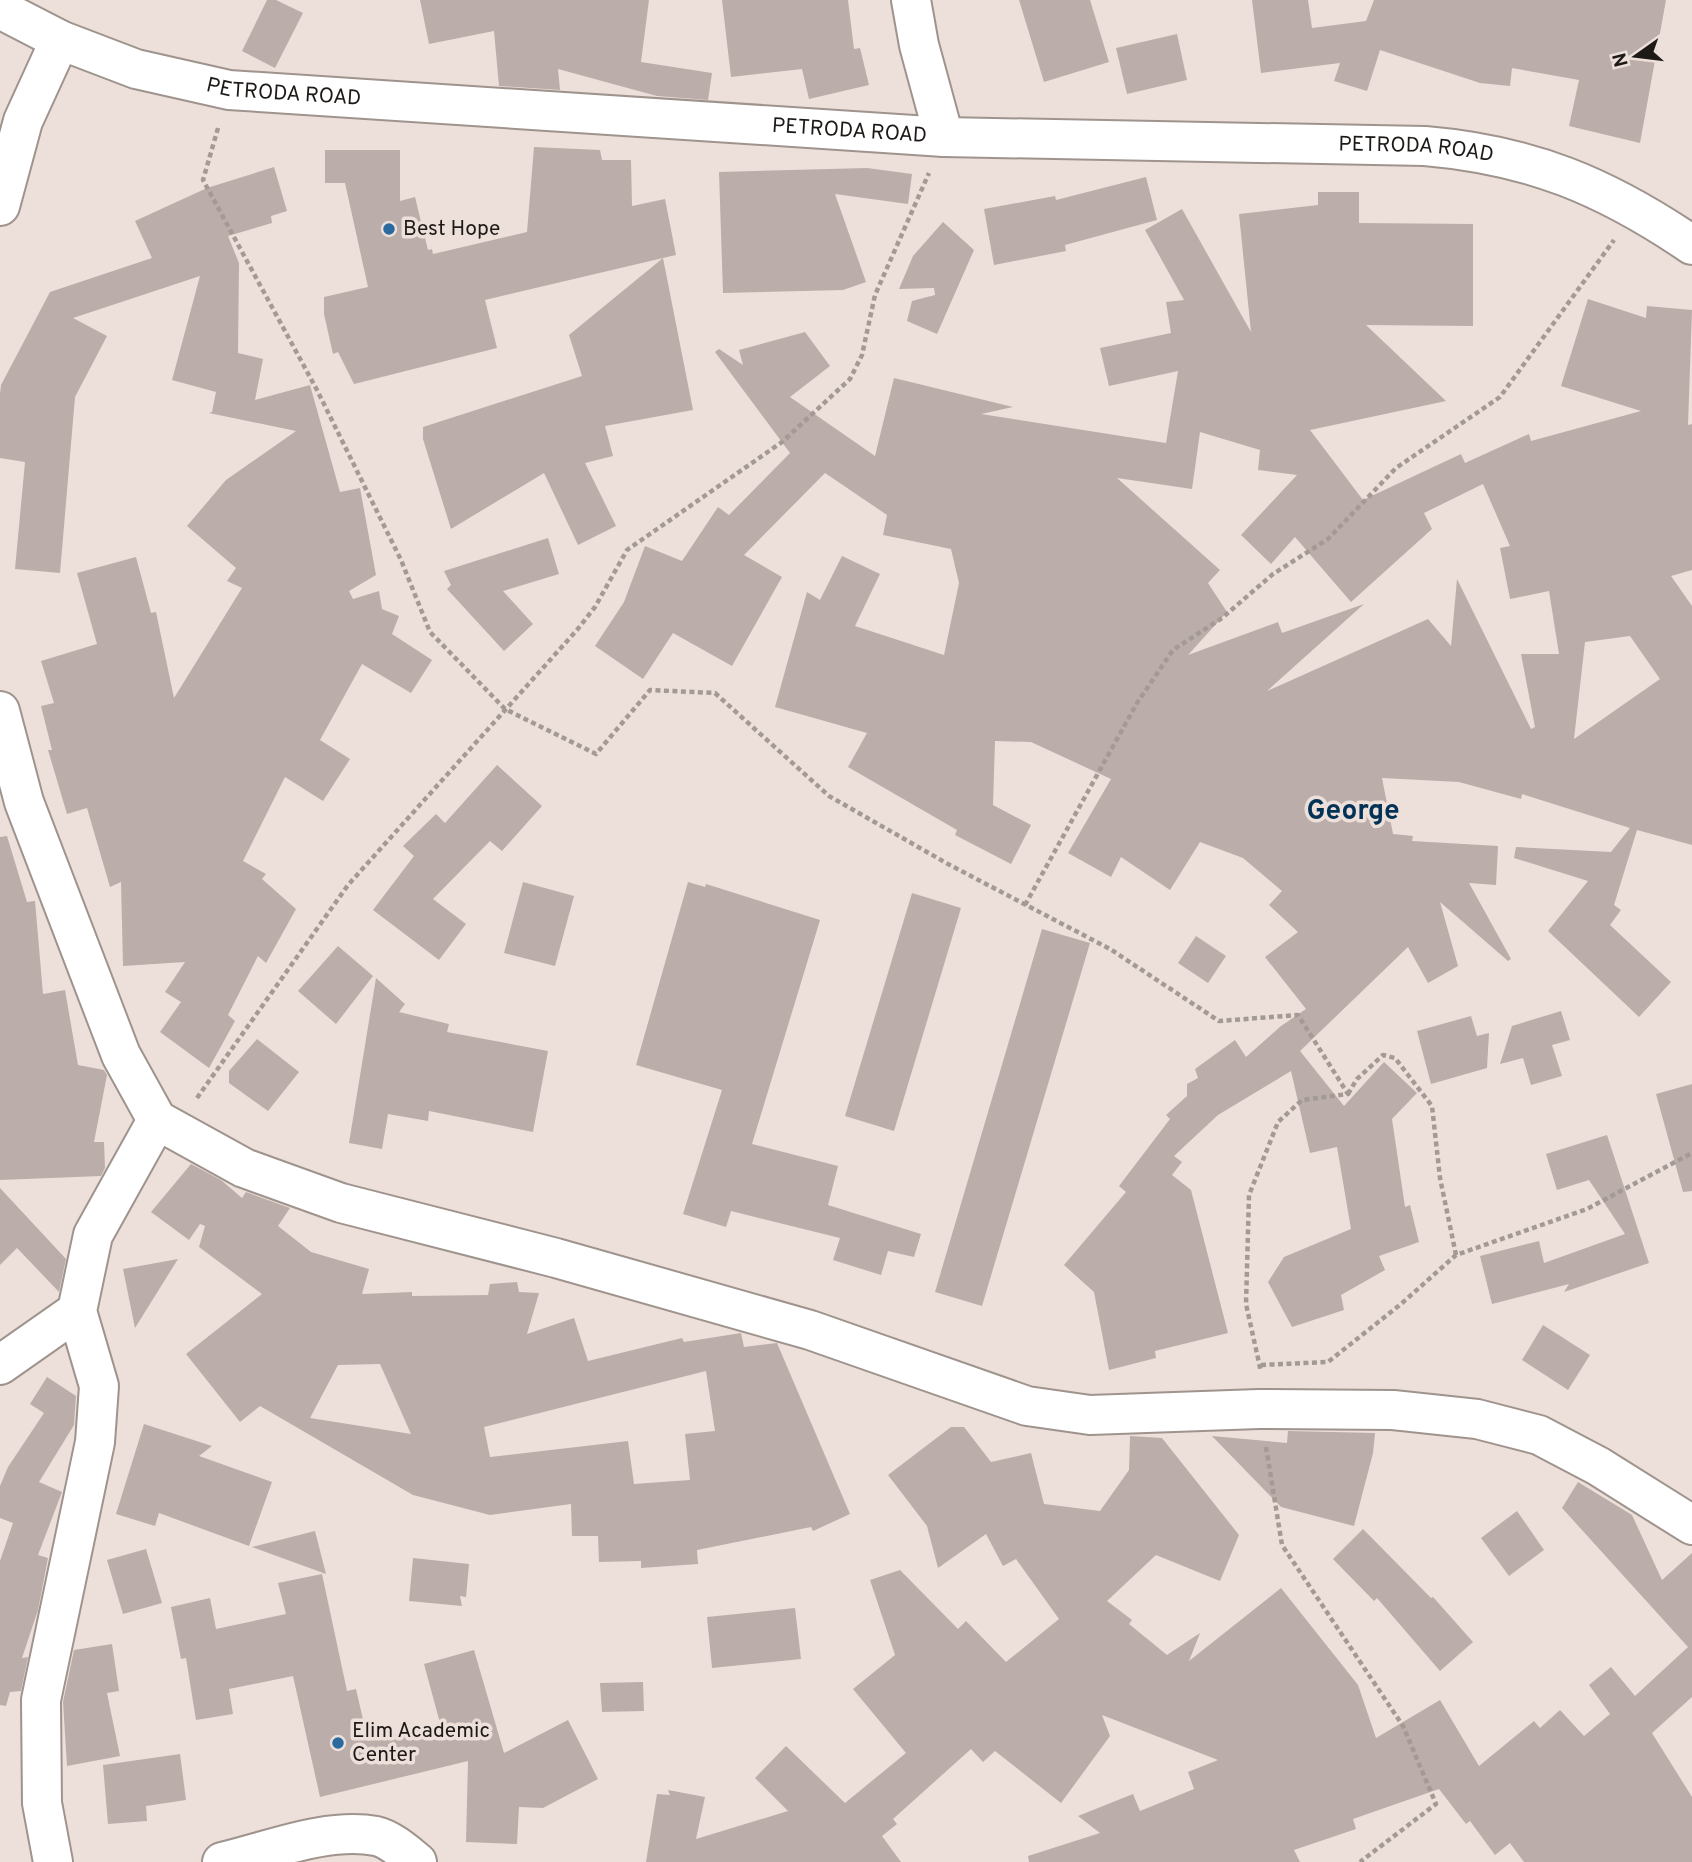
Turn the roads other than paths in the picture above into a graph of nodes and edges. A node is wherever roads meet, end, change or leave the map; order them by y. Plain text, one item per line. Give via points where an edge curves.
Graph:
1 (911, 0) edge
2 (0, 9) edge
3 (60, 40) junction
4 (944, 137) junction
5 (0, 206) edge
6 (1692, 245) edge
7 (0, 711) edge
8 (166, 1125) junction
9 (77, 1311) junction
10 (0, 1365) edge
11 (1692, 1525) edge
12 (53, 1862) edge
13 (222, 1862) edge
14 (416, 1862) edge

1 - 4 street
2 - 3 street, PETRODA ROAD
3 - 4 street, PETRODA ROAD via 136,69 229,90
3 - 5 street via 23,121
4 - 6 street, PETRODA ROAD via 1472,150 1582,182 1636,208
7 - 8 street via 24,802 88,973 121,1055
8 - 9 street via 93,1235
8 - 11 street via 244,1168 341,1203 810,1330 1027,1406 1090,1415 1393,1410 1477,1419 1539,1435
9 - 10 street
9 - 12 street via 99,1385 95,1442 41,1700 42,1803
13 - 14 street via 325,1837 355,1835 378,1836

